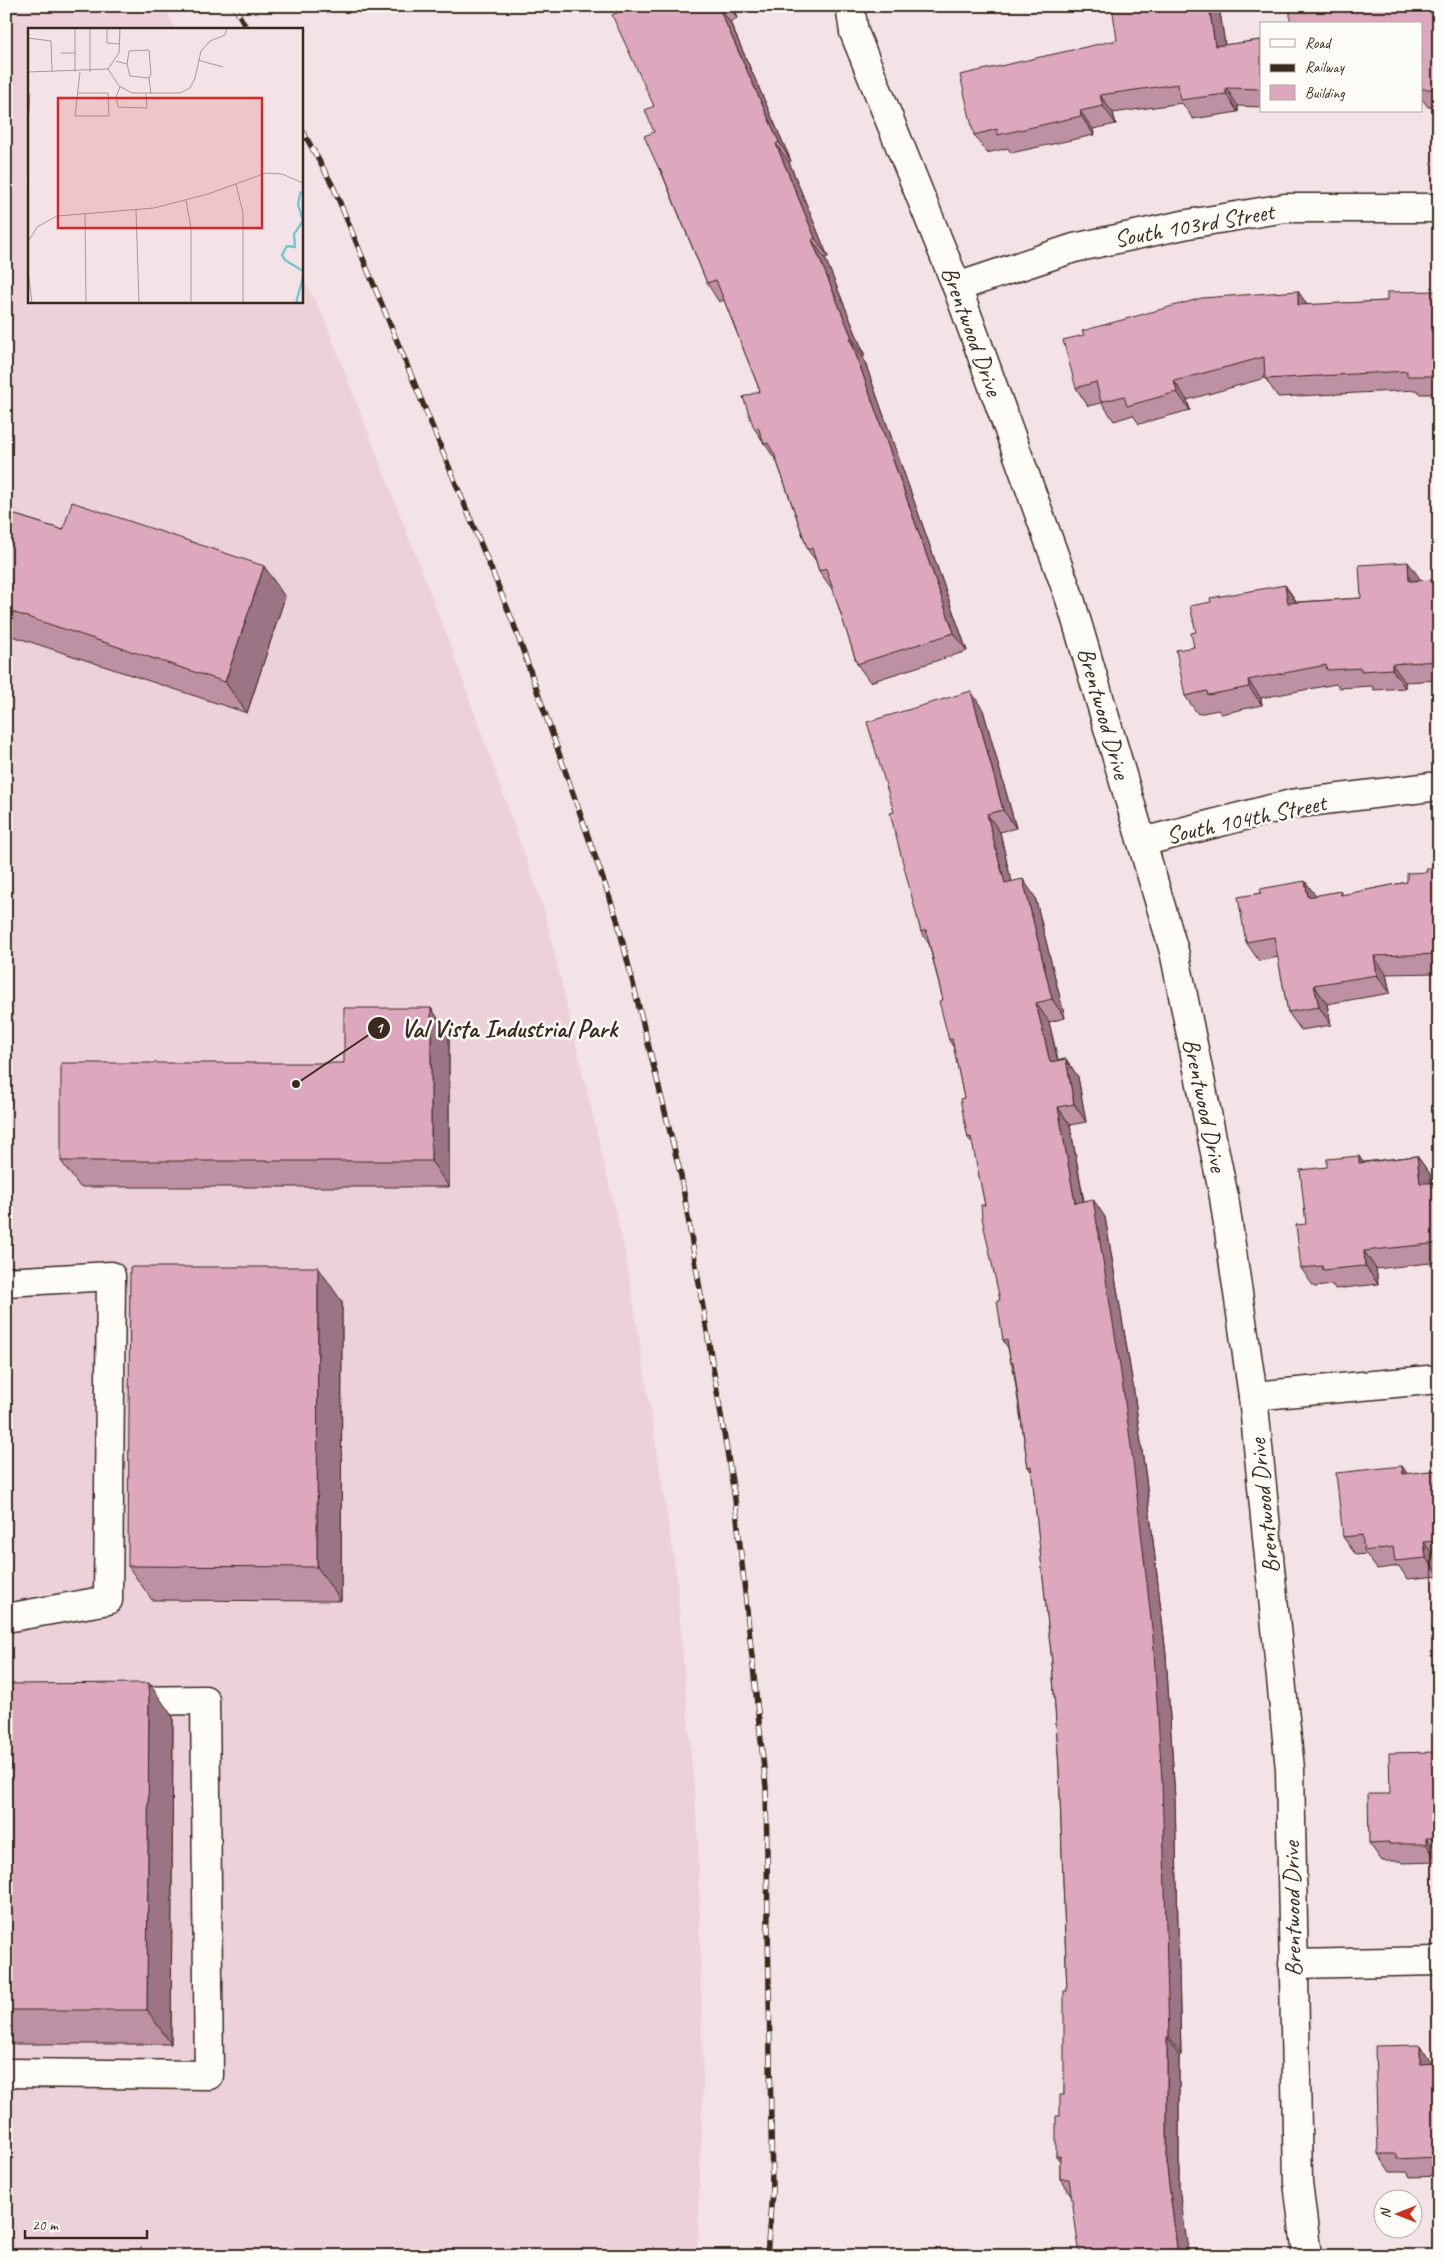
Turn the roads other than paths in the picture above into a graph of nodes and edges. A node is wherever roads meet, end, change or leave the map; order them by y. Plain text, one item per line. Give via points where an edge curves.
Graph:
1 (850, 6) edge
2 (1439, 208) edge
3 (957, 287) junction
4 (1439, 786) edge
5 (1142, 842) junction
6 (6, 1282) edge
7 (1439, 1379) edge
8 (1253, 1396) junction
9 (6, 1618) edge
10 (96, 1702) edge
11 (1439, 1961) edge
12 (1293, 1964) junction
13 (6, 2073) edge
14 (1307, 2256) edge

1 - 3 street, Brentwood Drive via 854,32
2 - 3 street, South 103rd Street via 1285,208 1074,248
3 - 5 street, Brentwood Drive via 1070,599
4 - 5 street, South 104th Street via 1291,804
5 - 8 street, Brentwood Drive via 1174,952 1222,1188
6 - 9 street via 111,1276 108,1600
7 - 8 street
8 - 12 street, Brentwood Drive via 1290,1770
10 - 13 street via 205,1700 209,2075
11 - 12 street
12 - 14 street, Brentwood Drive via 1298,2182

